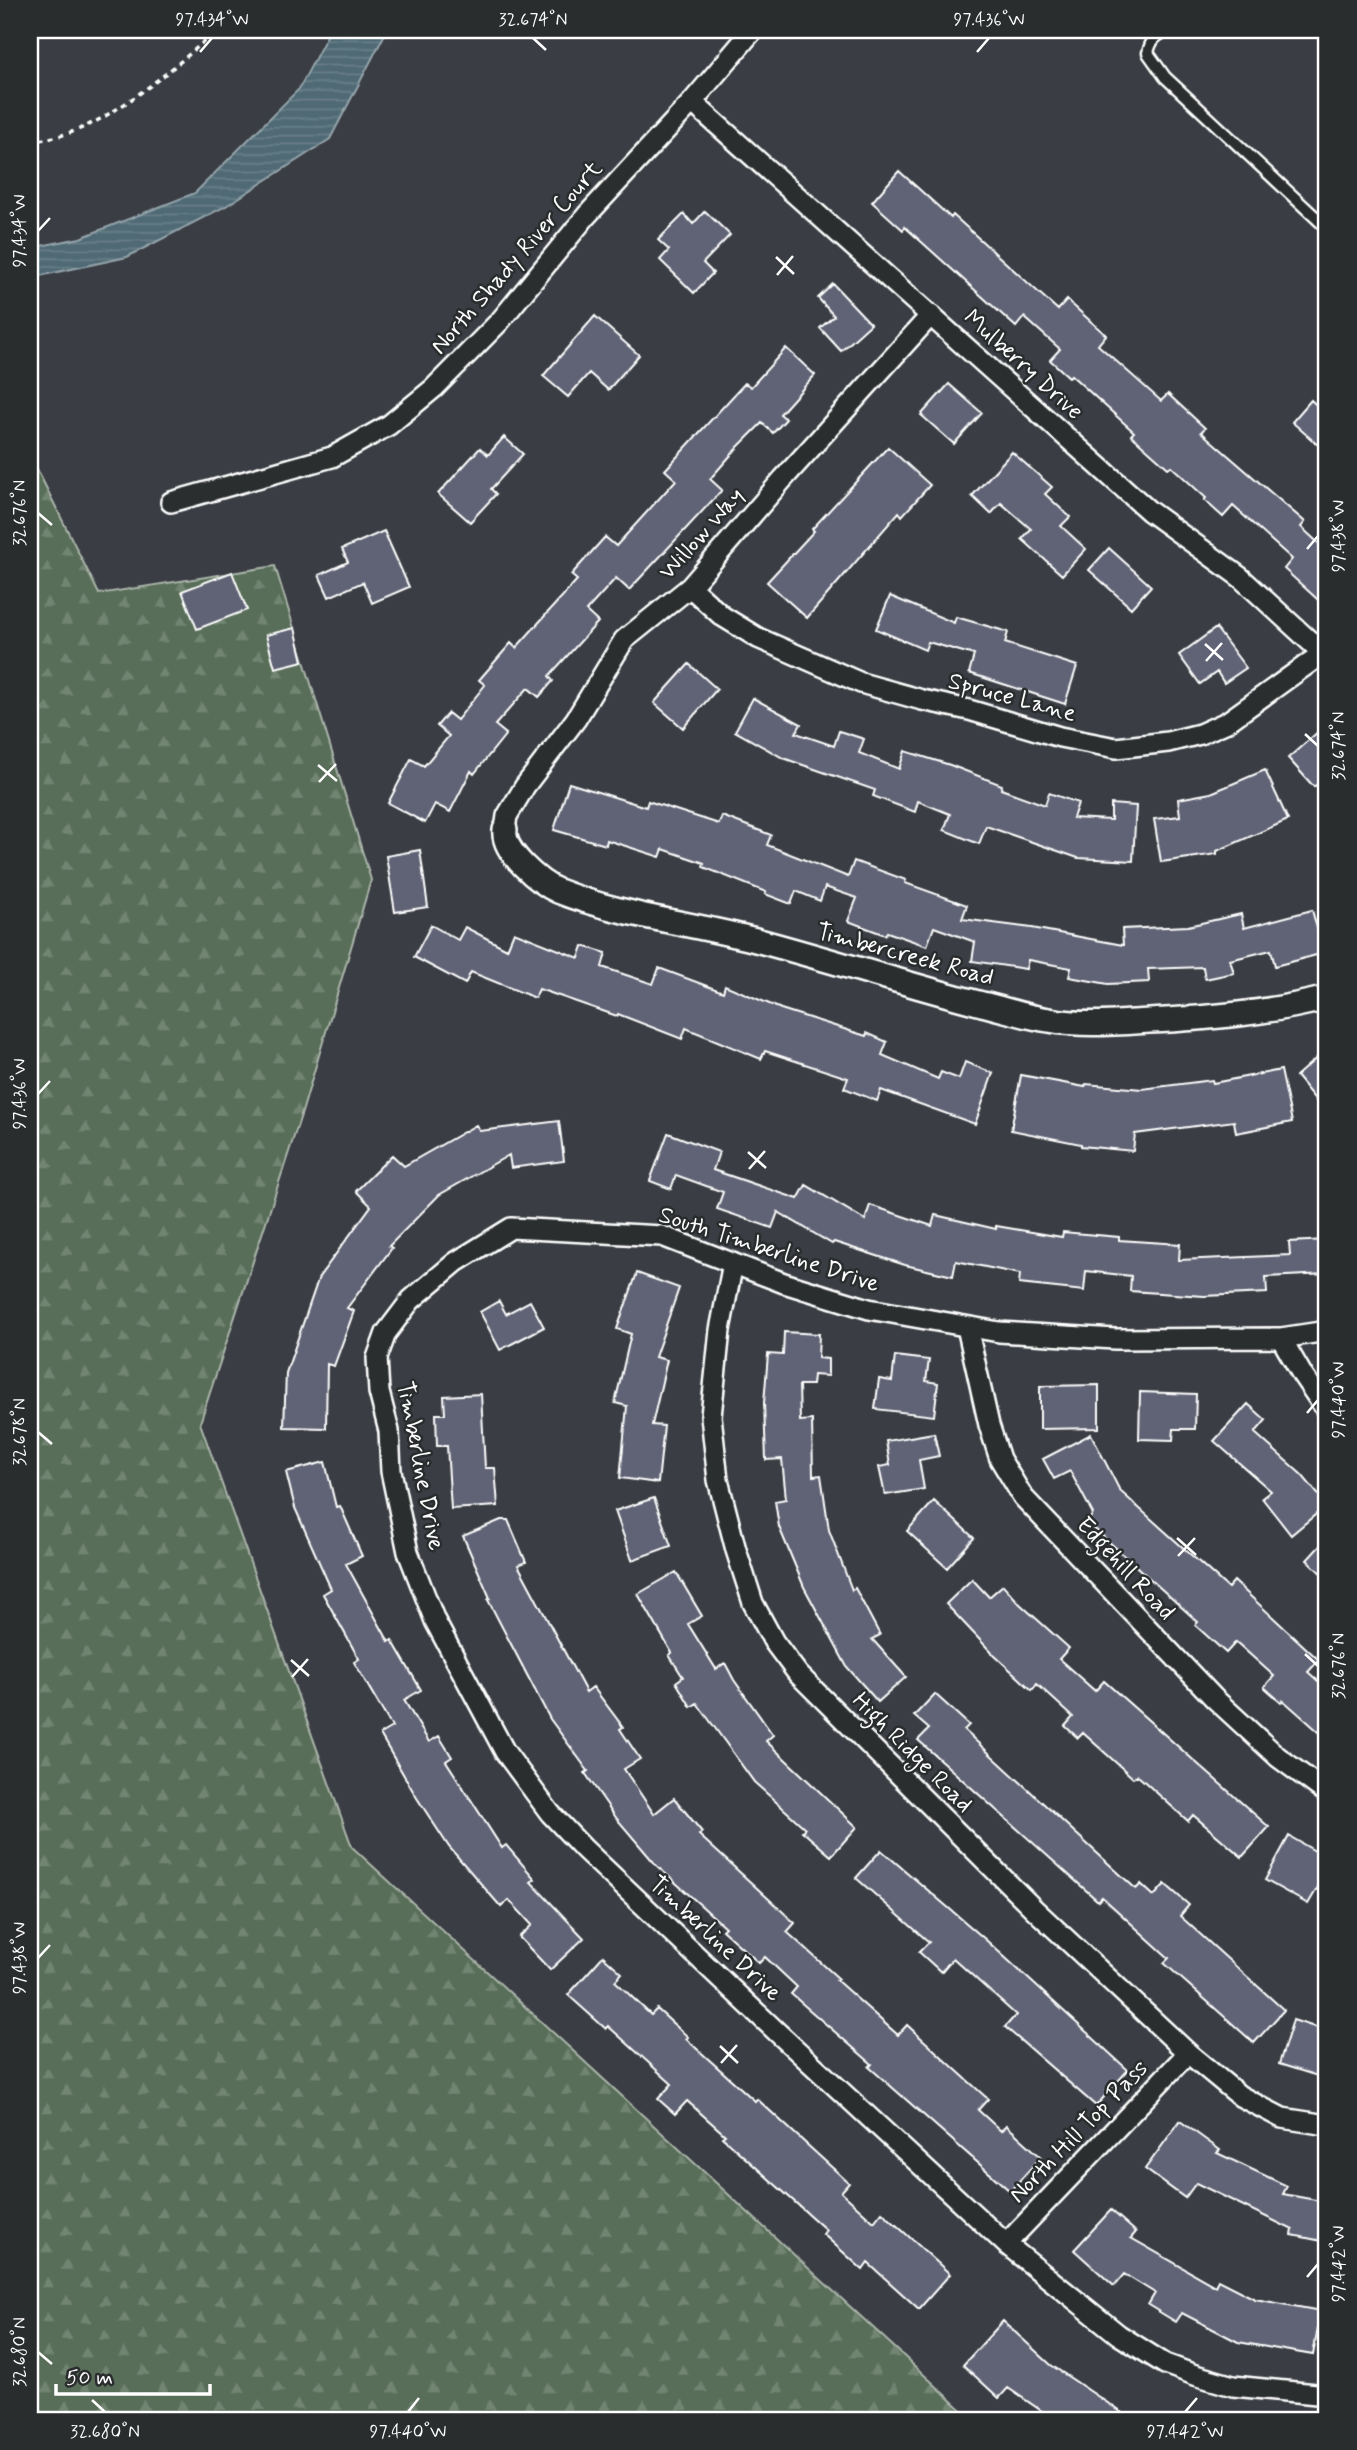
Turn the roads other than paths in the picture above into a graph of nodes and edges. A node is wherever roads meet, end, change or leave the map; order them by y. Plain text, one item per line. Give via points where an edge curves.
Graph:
1 (753, 30) edge
2 (1169, 30) edge
3 (692, 102) junction
4 (1327, 228) edge
5 (931, 314) junction
6 (171, 502) dead end
7 (691, 587) junction
8 (1325, 655) edge
9 (505, 830) joint
10 (1327, 998) edge
11 (733, 1263) junction
12 (423, 1289) joint
13 (967, 1327) junction
14 (1327, 1331) edge
15 (1281, 1338) junction
16 (1327, 1411) edge
17 (1327, 1793) edge
18 (1188, 2053) junction
19 (1327, 2125) edge
20 (1006, 2244) junction
21 (1327, 2395) edge

1 - 3 street, North Shady River Court
2 - 4 lane via 1157,34 1149,53 1165,77
3 - 5 street, Mulberry Drive
3 - 6 street, North Shady River Court via 587,215 500,321 434,388 389,425 332,457
5 - 7 street, Willow Way
5 - 8 street, Mulberry Drive via 1149,511 1240,577
7 - 8 street, Spruce Lane via 722,616 758,638 862,682 1116,748 1168,742 1227,722
7 - 9 street, Willow Way via 624,640 576,719 524,786 507,816
9 - 10 street, Timbercreek Road via 510,848 528,872 556,890 1050,1021 1193,1019 1282,1010
11 - 12 street, South Timberline Drive via 662,1236 511,1228
11 - 13 street, South Timberline Drive via 869,1309
11 - 18 street, High Ridge Road via 711,1416 718,1480 736,1550 753,1602 774,1642 798,1674 1024,1900
12 - 20 street, Timberline Drive via 386,1333 377,1358 391,1471 408,1552 435,1621 505,1752 550,1813 584,1849
13 - 15 street, South Timberline Drive via 1115,1339
13 - 17 street, Edgehill Road via 1000,1459 1023,1497 1214,1698 1278,1757
14 - 15 street, South Timberline Drive
15 - 16 street
18 - 19 street, High Ridge Road via 1240,2096 1282,2118
18 - 20 street, North Hill Top Pass
20 - 21 street, Timberline Drive via 1118,2335 1165,2364 1233,2386

